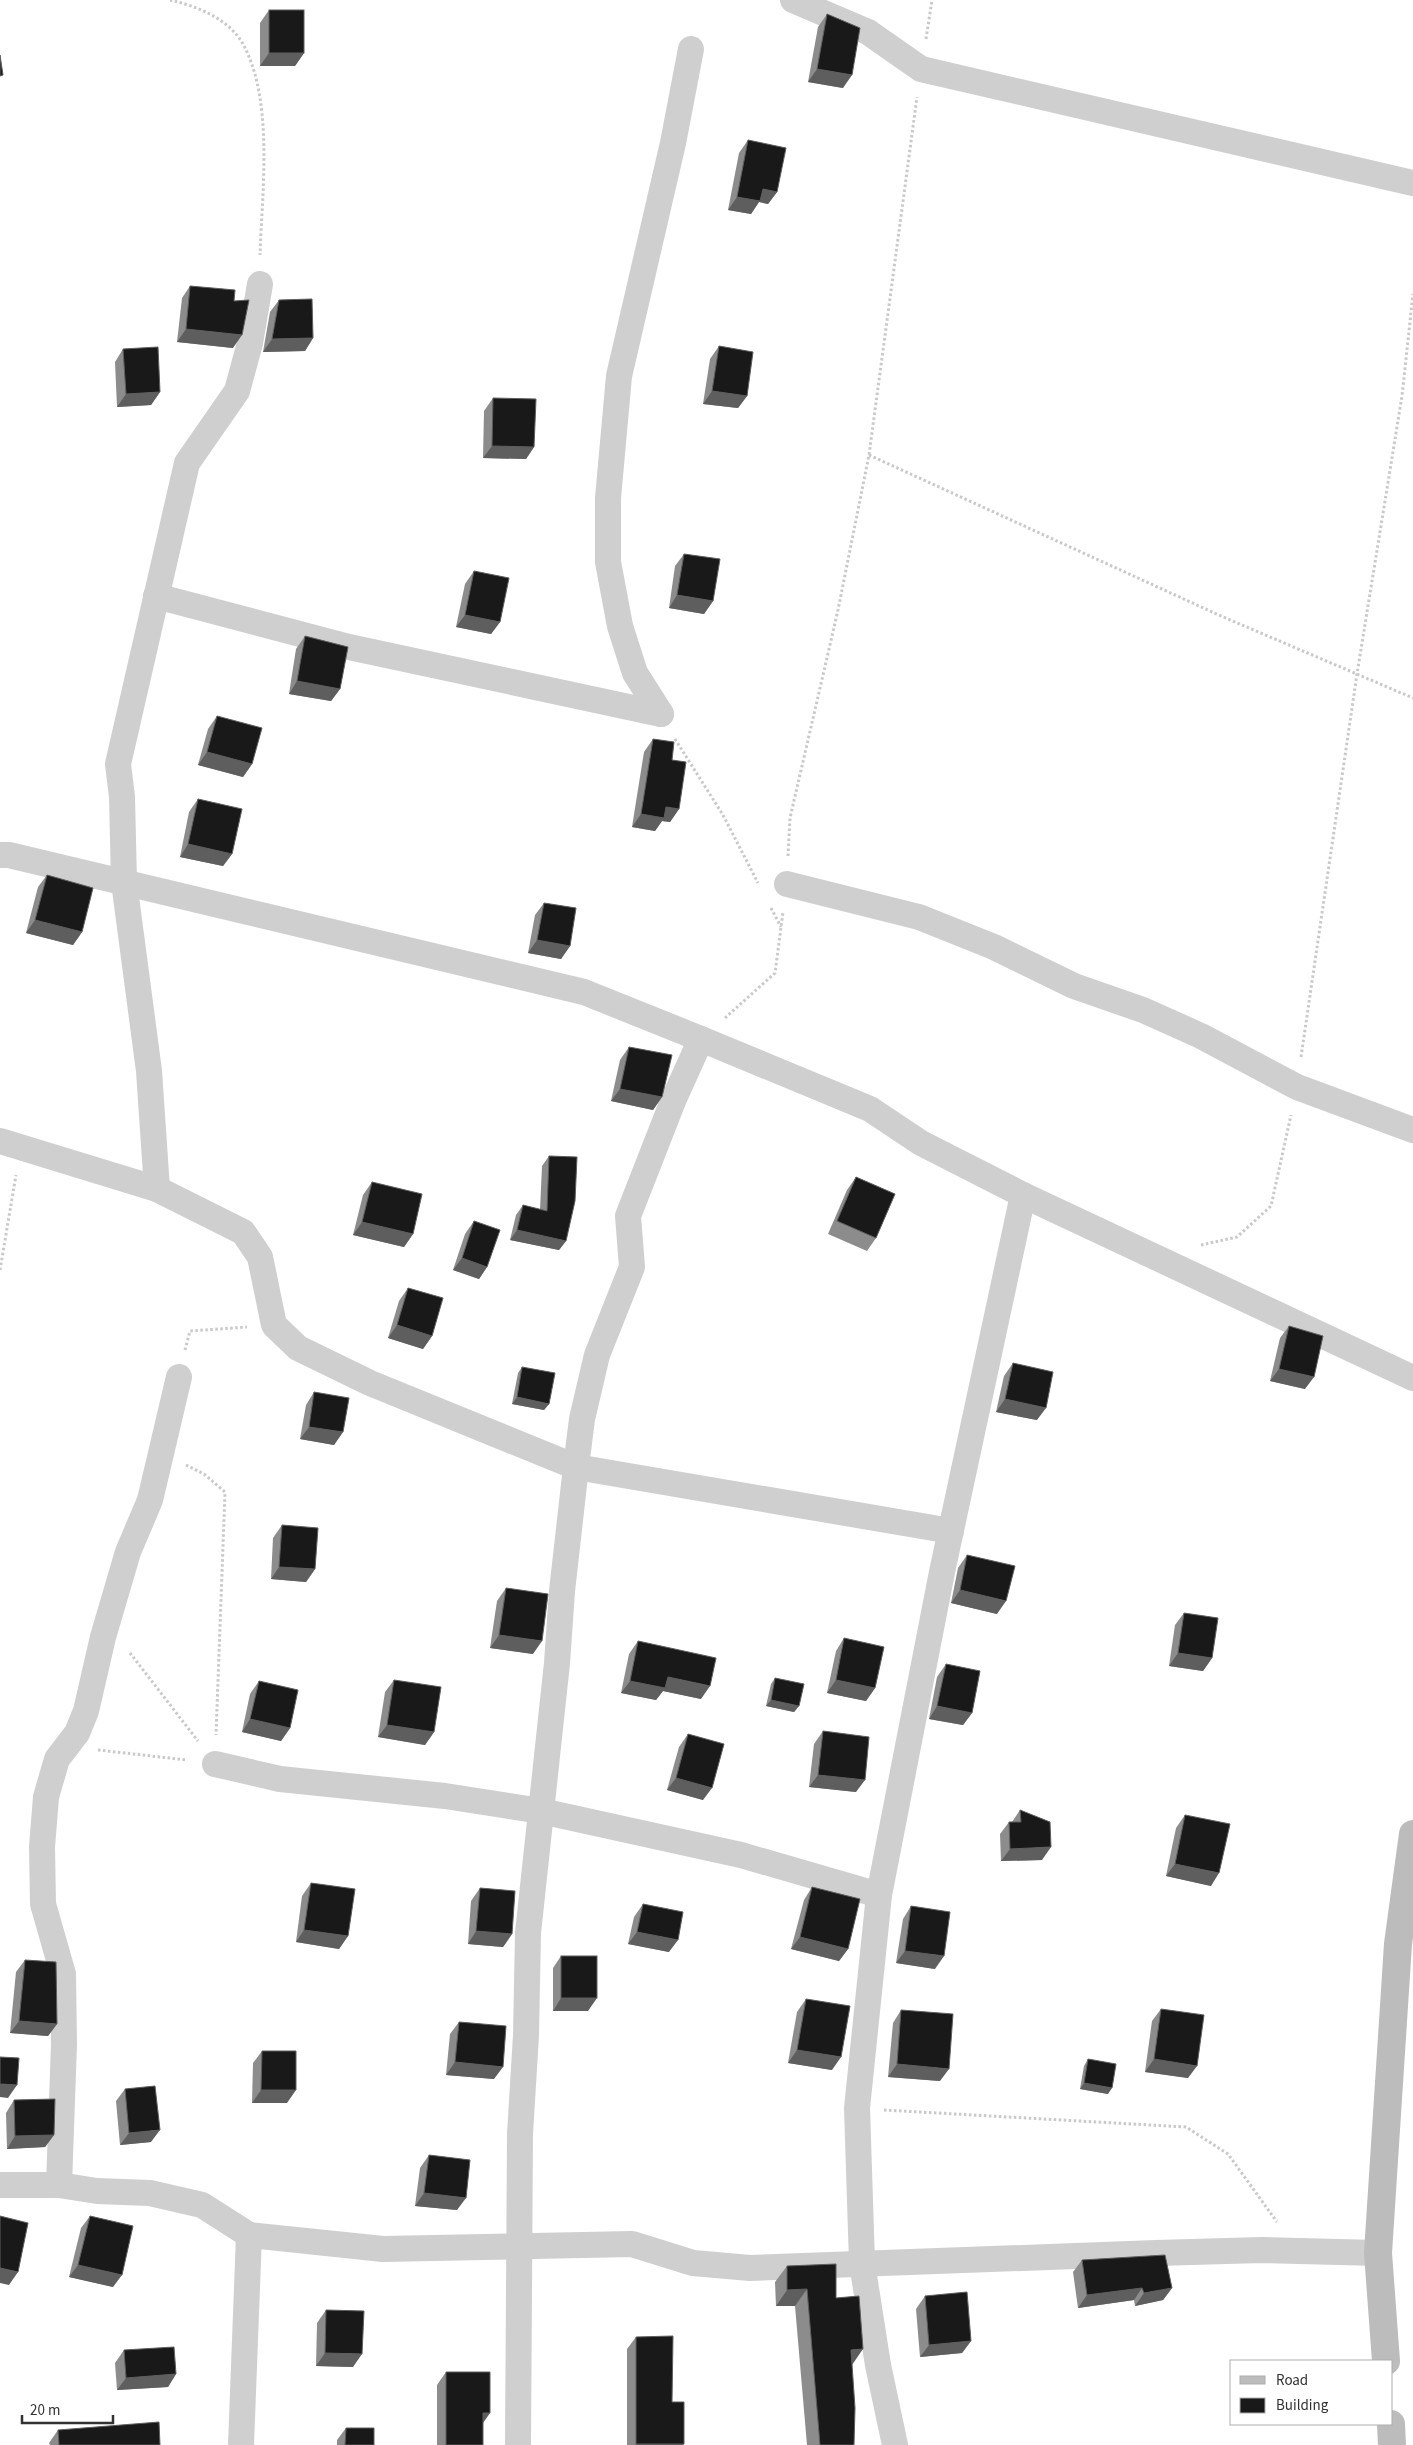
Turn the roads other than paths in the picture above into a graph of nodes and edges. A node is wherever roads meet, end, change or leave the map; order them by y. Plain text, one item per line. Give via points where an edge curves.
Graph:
1 (793, 0) edge
2 (691, 49) dead end
3 (1413, 183) edge
4 (260, 284) road end
5 (156, 596) junction
6 (0, 855) edge
7 (124, 882) junction
8 (787, 884) road end
9 (702, 1038) junction
10 (1413, 1130) edge
11 (10, 1144) edge
12 (157, 1189) junction
13 (1023, 1195) junction
14 (179, 1377) road end
15 (1413, 1378) edge
16 (576, 1467) junction
17 (951, 1530) junction
18 (215, 1764) road end
19 (541, 1811) junction
20 (1413, 1834) edge
21 (878, 1895) junction
22 (59, 2185) junction
23 (0, 2186) edge
24 (249, 2235) junction
25 (520, 2244) junction
26 (1378, 2253) junction
27 (862, 2263) junction
28 (1386, 2360) edge
29 (1390, 2425) edge
30 (241, 2445) edge
31 (518, 2445) edge
32 (895, 2445) edge
33 (1392, 2445) edge

1 - 3 street via 868,32 921,69
2 - 5 street via 619,376 608,498 608,562 620,626 635,673 661,714 349,647
4 - 5 street via 250,343 237,391 186,463
5 - 7 street via 118,764
6 - 7 street
7 - 9 street via 584,992
7 - 12 street via 149,1071
8 - 10 street via 919,917 994,947 1074,986 1144,1010 1297,1087
9 - 13 street via 870,1109 921,1143
9 - 16 street via 669,1110 628,1216 632,1267 597,1355 582,1419
11 - 12 street
12 - 16 street via 242,1232 260,1258 274,1325 298,1348 370,1383
13 - 15 street
13 - 17 street
14 - 22 street via 150,1500 128,1552 86,1711 77,1733 57,1759 46,1797 42,1847 43,1904 63,1974
16 - 17 street
16 - 19 street
17 - 21 street
18 - 19 street via 280,1779 445,1796
19 - 21 street via 741,1855
19 - 25 street via 528,1933 520,2134
20 - 26 main road via 1398,1944
21 - 27 street via 857,2108
22 - 23 street
22 - 24 street via 97,2191 150,2193 202,2205
24 - 25 street via 383,2249
24 - 30 street
25 - 27 street via 632,2244 693,2263 750,2268
25 - 31 street
26 - 27 street via 1156,2253
26 - 28 main road
27 - 32 street
29 - 33 main road

